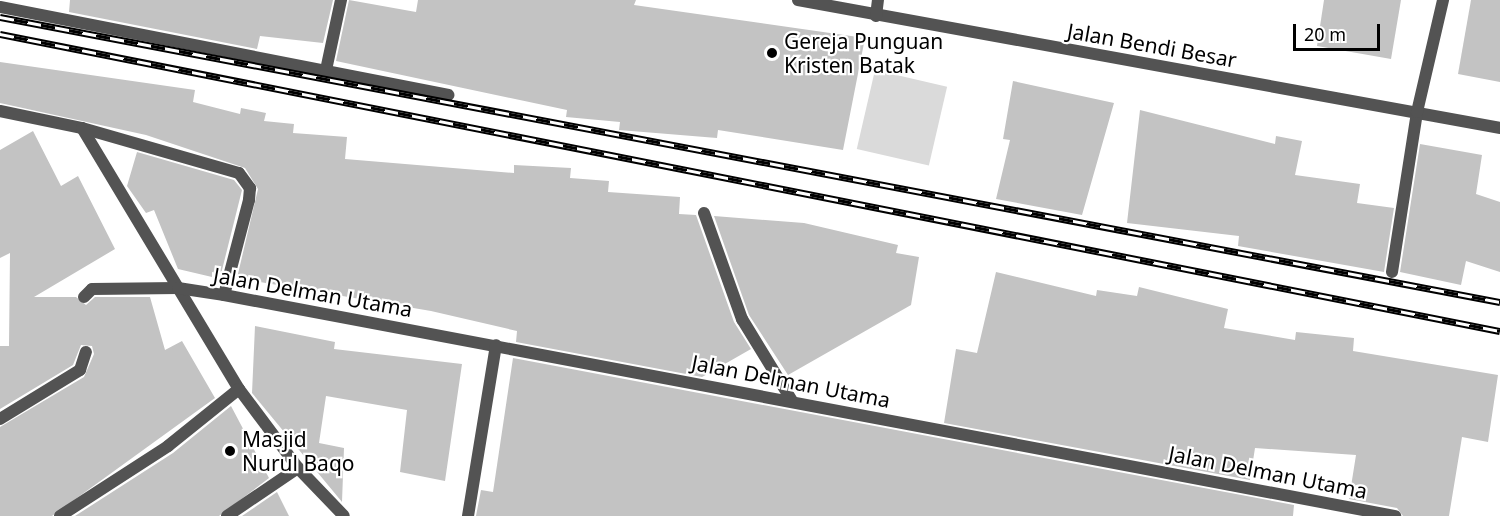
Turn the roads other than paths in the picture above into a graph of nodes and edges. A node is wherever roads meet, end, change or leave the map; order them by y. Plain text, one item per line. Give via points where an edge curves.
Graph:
1 (341, 0) edge
2 (798, 0) edge
3 (878, 0) edge
4 (1443, 0) edge
5 (0, 7) edge
6 (876, 16) junction
7 (326, 70) junction
8 (448, 95) dead end
9 (0, 111) edge
10 (1417, 112) junction
11 (82, 128) junction
12 (1500, 128) edge
13 (704, 213) dead end
14 (1392, 272) dead end
15 (178, 288) junction
16 (224, 295) junction
17 (84, 297) dead end
18 (496, 345) junction
19 (86, 352) dead end
20 (239, 389) junction
21 (792, 401) junction
22 (0, 419) edge
23 (298, 468) junction
24 (60, 516) edge
25 (227, 516) edge
26 (344, 516) edge
27 (468, 516) edge
28 (1395, 516) edge

1 - 7 street
2 - 6 street, Jalan Bendi Besar
3 - 6 street
4 - 10 street
5 - 7 street
6 - 10 street, Jalan Bendi Besar
7 - 8 street
9 - 11 street
10 - 12 street, Jalan Bendi Besar
10 - 14 street
11 - 15 street
11 - 16 street via 238,172 246,180 249,200
13 - 21 street via 742,319
15 - 16 street, Jalan Delman Utama
15 - 17 street, Jalan Delman Utama via 92,289
15 - 20 street
16 - 18 street, Jalan Delman Utama
18 - 21 street, Jalan Delman Utama
18 - 27 street
19 - 22 street via 80,370
20 - 23 street
20 - 24 street via 168,446
21 - 28 street, Jalan Delman Utama
23 - 25 street
23 - 26 street

